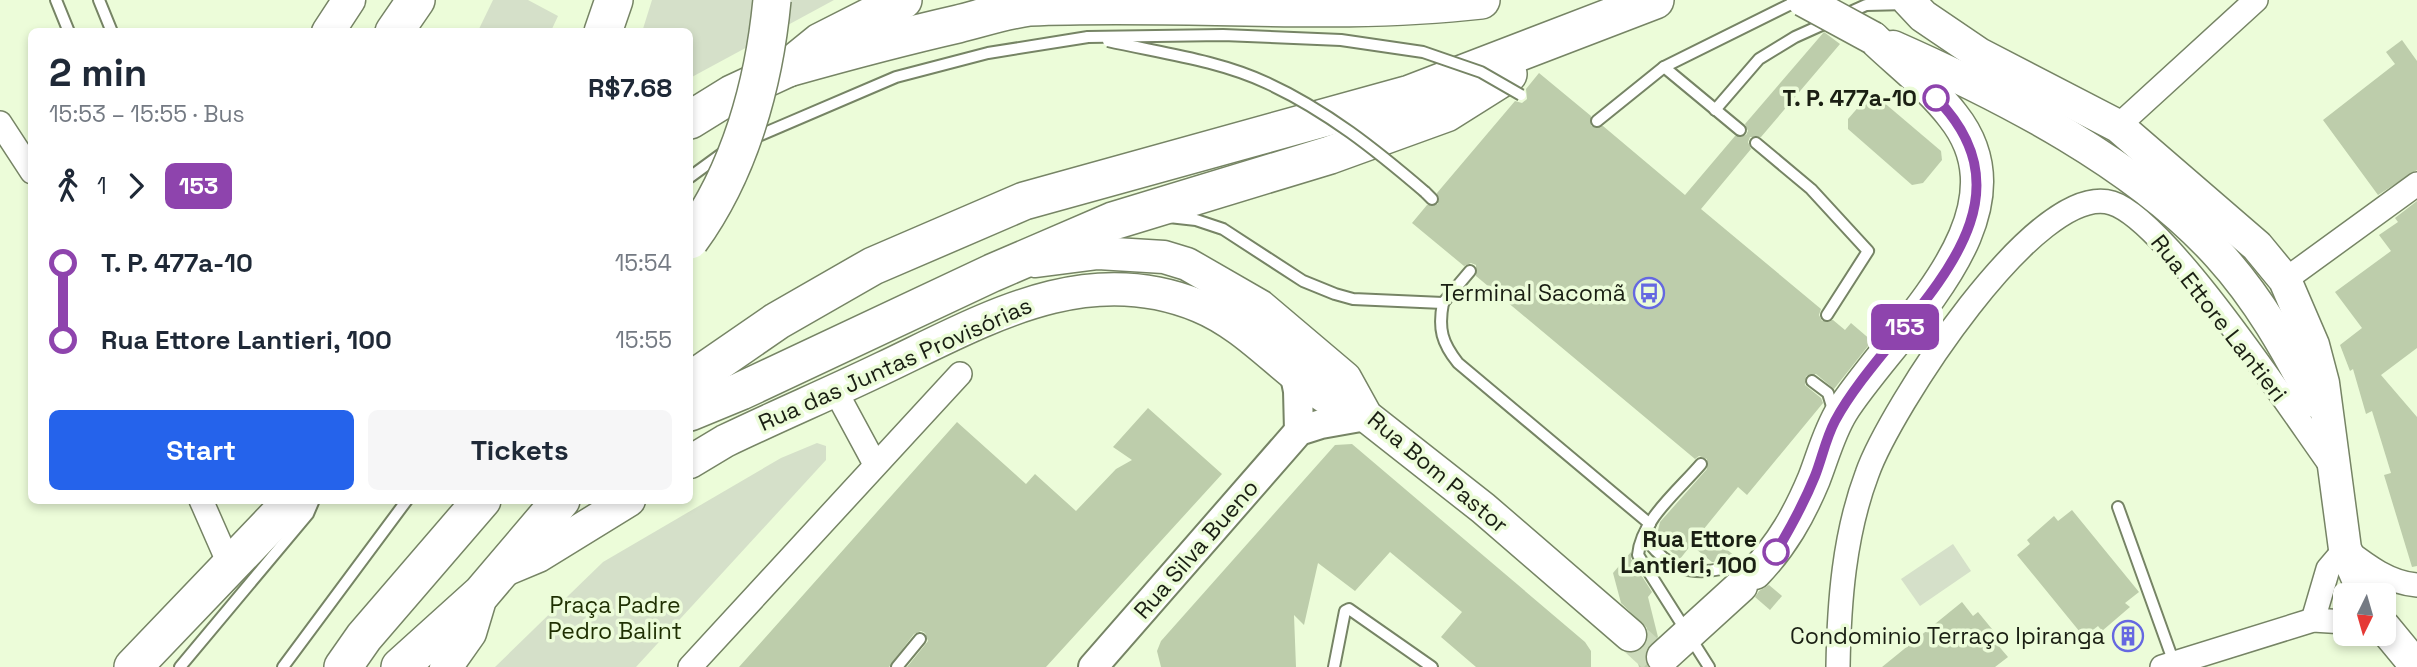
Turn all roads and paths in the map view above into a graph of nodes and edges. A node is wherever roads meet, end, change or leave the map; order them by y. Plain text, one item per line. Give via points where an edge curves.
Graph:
1 (56, 0) edge
2 (99, 0) edge
3 (349, 0) edge
4 (416, 0) edge
5 (614, 0) edge
6 (772, 0) edge
7 (903, 0) edge
8 (1481, 0) edge
9 (1655, 0) edge
10 (1801, 0) edge
11 (2256, 0) edge
12 (1909, 2) edge
13 (67, 28) edge
14 (110, 28) edge
15 (331, 28) edge
16 (397, 28) edge
17 (604, 28) edge
18 (1572, 34) junction
19 (1088, 37) junction
20 (1873, 38) junction
21 (1664, 67) junction
22 (788, 68) junction
23 (1521, 94) dead end
24 (1715, 110) junction
25 (693, 118) edge
26 (1597, 121) dead end
27 (0, 123) edge
28 (2118, 126) junction
29 (1740, 130) dead end
30 (1756, 144) dead end
31 (28, 166) edge
32 (693, 175) edge
33 (2417, 184) edge
34 (1429, 195) dead end
35 (1113, 221) junction
36 (693, 235) edge
37 (1003, 269) junction
38 (1470, 271) dead end
39 (2285, 280) junction
40 (1443, 303) junction
41 (1827, 315) dead end
42 (1294, 371) junction
43 (960, 374) dead end
44 (693, 379) edge
45 (1812, 381) dead end
46 (835, 390) junction
47 (693, 411) edge
48 (1366, 416) junction
49 (1835, 422) junction
50 (2327, 424) junction
51 (1300, 431) junction
52 (693, 460) edge
53 (875, 464) junction
54 (1700, 464) dead end
55 (2333, 470) junction
56 (203, 504) edge
57 (289, 504) edge
58 (312, 504) edge
59 (404, 504) edge
60 (479, 504) edge
61 (558, 504) edge
62 (622, 504) edge
63 (2118, 507) dead end
64 (1650, 524) junction
65 (2345, 549) junction
66 (230, 566) junction
67 (1749, 568) junction
68 (491, 582) junction
69 (2360, 583) edge
70 (2417, 585) edge
71 (2314, 620) junction
72 (2333, 621) edge
73 (1630, 635) tunnel mouth
74 (1687, 635) junction
75 (920, 639) dead end
76 (2396, 642) edge
77 (1663, 657) dead end
78 (155, 659) edge
79 (2168, 665) edge
80 (1097, 666) edge
81 (108, 667) edge
82 (283, 667) edge
83 (343, 667) edge
84 (400, 667) edge
85 (446, 667) edge
86 (690, 667) edge
87 (897, 667) edge
88 (1334, 667) edge
89 (1432, 667) edge
90 (1709, 667) edge
91 (1838, 667) edge
92 (2417, 667) edge

1 - 13 lane
2 - 14 lane
3 - 15 main road
4 - 16 highway
5 - 17 highway
6 - 36 highway, bridge via 768,42 748,123 724,183
7 - 22 highway via 820,42
8 - 22 highway via 1416,8 1146,1 1029,8
9 - 18 highway
10 - 20 main road, bridge
10 - 21 lane
11 - 28 street
12 - 24 lane via 1866,5 1795,37 1759,59
12 - 28 main road via 1979,54
18 - 35 highway via 1446,113 1330,155
18 - 44 highway via 1410,94 1024,201 873,266 776,321
19 - 23 lane, bridge via 1223,35 1341,40 1423,52 1481,72
19 - 32 lane, bridge via 988,53 896,77 729,148
19 - 34 lane, bridge via 1203,62 1265,82 1323,112
20 - 49 main road via 1954,116 1967,140 1976,191 1960,251
20 - 50 main road via 1959,77 2109,162 2173,211 2218,254 2257,302
21 - 24 lane
21 - 26 lane
22 - 25 highway
24 - 29 lane
27 - 31 street
28 - 39 main road via 2257,246
30 - 41 lane via 1811,189 1868,251
33 - 39 street
35 - 37 highway
35 - 40 lane via 1196,220 1244,240 1303,281 1335,294
37 - 47 highway
37 - 48 main road, Rua Bom Pastor via 1098,253 1144,254 1187,264 1260,306 1345,378
38 - 40 lane
39 - 50 main road via 2312,345 2323,383
40 - 64 lane via 1439,325 1445,346 1458,363
42 - 46 main road, Rua das Juntas Provisórias via 1200,306 1161,294 1085,289 994,315
42 - 48 main road, Rua das Juntas Provisórias via 1332,401
42 - 51 street
43 - 53 street
45 - 49 lane via 1828,393
46 - 52 main road, Rua das Juntas Provisórias
46 - 53 street
48 - 51 street
48 - 73 main road, Rua Bom Pastor via 1483,508
49 - 67 main road via 1796,520
50 - 55 main road
51 - 80 street, Rua Silva Bueno
53 - 86 street
54 - 64 lane
55 - 65 main road
55 - 91 street, Rua Ettore Lantieri via 2227,321 2152,231 2132,212 2111,202 2078,204 2057,215 1969,305 1884,434 1852,529 1840,608
56 - 66 street
57 - 66 highway
58 - 78 lane via 308,514
59 - 82 lane
60 - 83 highway
61 - 68 highway
62 - 68 main road
63 - 79 lane
64 - 67 lane via 1648,542 1678,569 1705,573
64 - 74 lane via 1638,555
65 - 69 main road
65 - 70 street via 2382,574
65 - 71 street via 2328,569
66 - 78 highway
67 - 74 main road
68 - 84 highway
68 - 85 main road via 470,633
71 - 72 street
71 - 79 street
74 - 77 main road
74 - 90 lane
75 - 87 lane
76 - 92 main road
78 - 81 highway
88 - 89 lane via 1349,609

